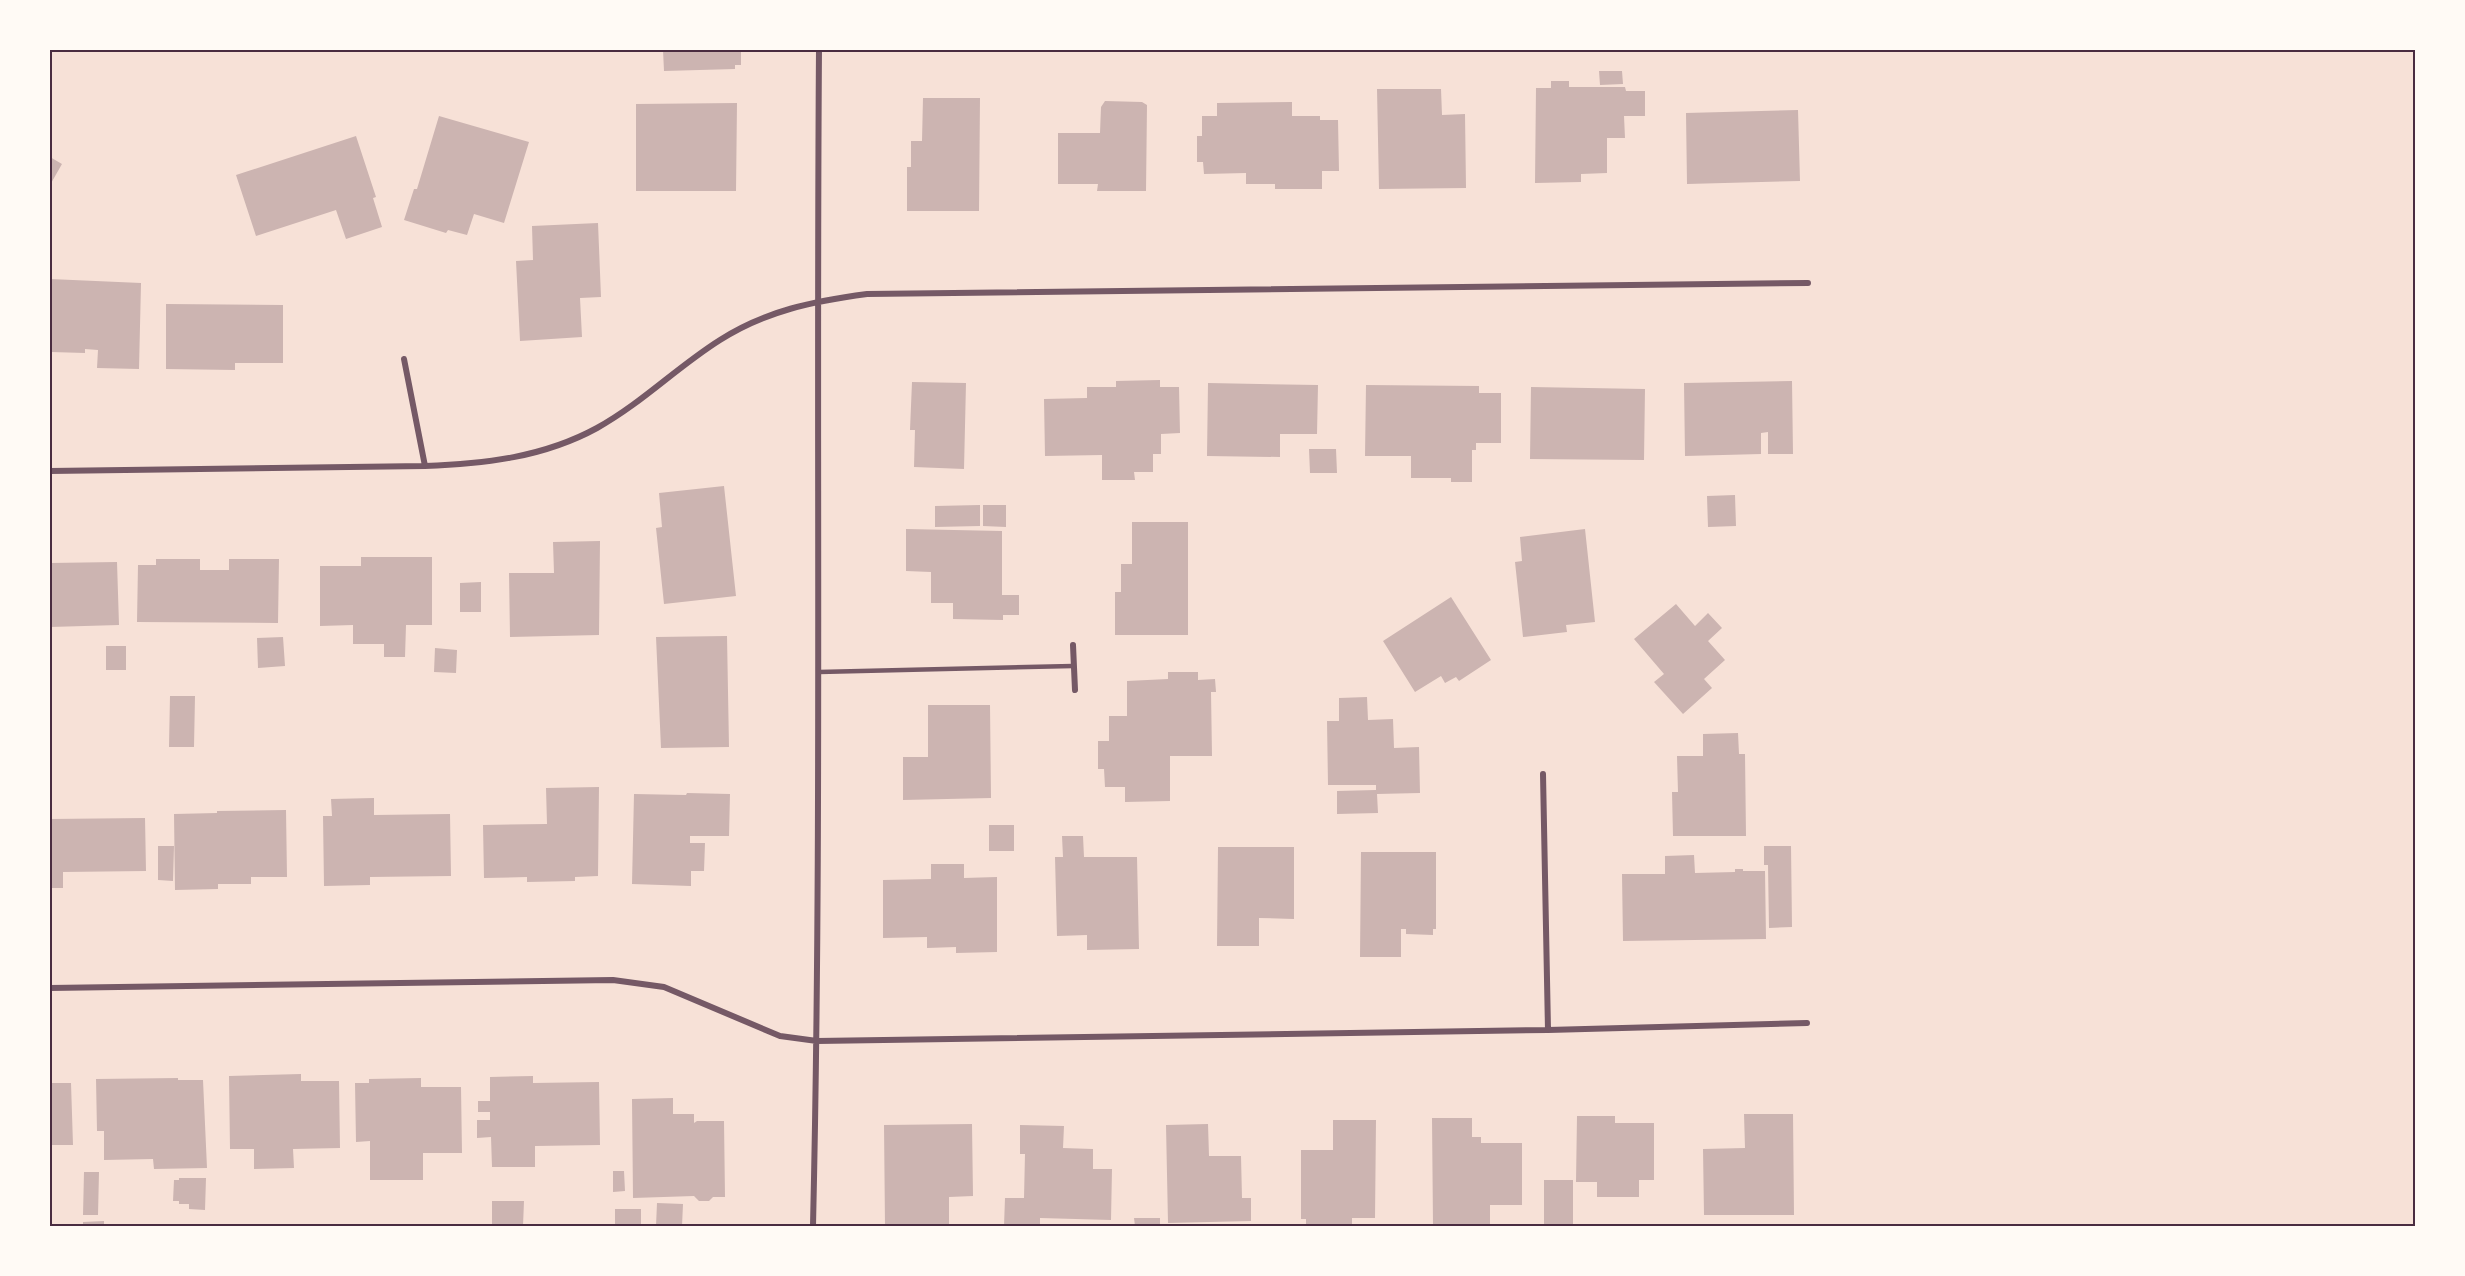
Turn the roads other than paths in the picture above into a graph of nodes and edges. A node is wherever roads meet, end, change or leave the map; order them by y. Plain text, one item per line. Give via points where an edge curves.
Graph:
1 (819, 50) edge
2 (1808, 283) dead end
3 (817, 301) junction
4 (404, 359) dead end
5 (425, 466) junction
6 (50, 471) edge
7 (1073, 645) dead end
8 (1073, 666) junction
9 (819, 672) junction
10 (1075, 690) dead end
11 (1543, 774) dead end
12 (50, 988) edge
13 (1807, 1023) dead end
14 (1548, 1030) junction
15 (818, 1041) junction
16 (813, 1227) edge

1 - 3 street
2 - 3 street via 867,294
3 - 5 street via 779,311 719,340 631,408 560,445 485,463
3 - 9 street
4 - 5 street
5 - 6 street
7 - 8 street
8 - 9 lane
8 - 10 street
9 - 15 street
11 - 14 street
12 - 15 street via 613,980 664,987 780,1036
13 - 14 street
14 - 15 street
15 - 16 street

